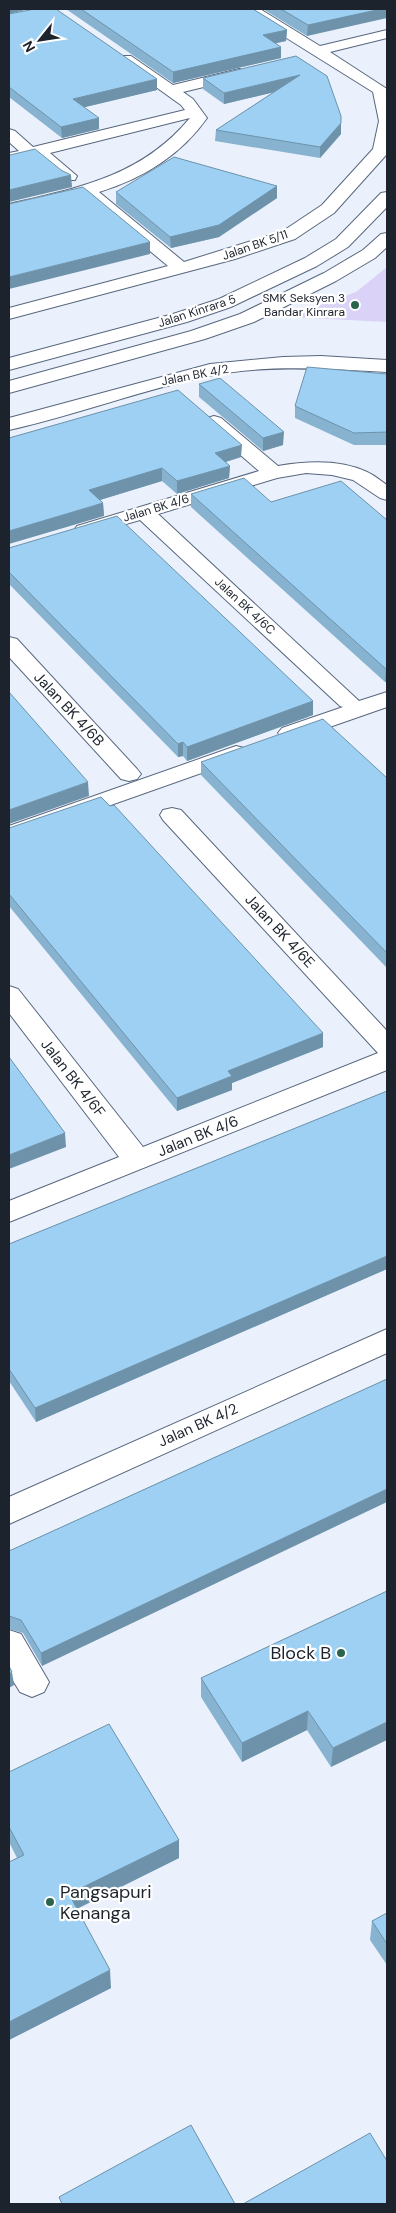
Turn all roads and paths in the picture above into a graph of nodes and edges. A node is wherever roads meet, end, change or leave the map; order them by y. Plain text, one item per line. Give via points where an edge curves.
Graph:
1 (250, 9) edge
2 (387, 34) edge
3 (116, 52) edge
4 (314, 55) junction
5 (256, 70) edge
6 (170, 90) junction
7 (196, 112) junction
8 (9, 134) edge
9 (31, 149) junction
10 (9, 158) edge
11 (69, 176) edge
12 (88, 190) junction
13 (387, 197) edge
14 (9, 209) edge
15 (387, 238) edge
16 (181, 268) junction
17 (9, 314) edge
18 (9, 364) edge
19 (387, 366) edge
20 (9, 387) edge
21 (202, 411) edge
22 (9, 424) edge
23 (274, 473) junction
24 (385, 491) edge
25 (143, 512) junction
26 (62, 536) edge
27 (9, 644) edge
28 (387, 698) edge
29 (348, 701) dead end
30 (129, 774) dead end
31 (172, 815) dead end
32 (9, 834) edge
33 (9, 995) edge
34 (385, 1061) edge
35 (138, 1161) junction
36 (9, 1212) edge
37 (387, 1340) edge
38 (9, 1511) edge
39 (9, 1644) edge
40 (32, 1682) dead end

1 - 4 street, Jalan BK 5/11
2 - 4 street
3 - 6 street
4 - 16 street, Jalan BK 5/11 via 380,90 387,121 380,150 328,209 289,235
5 - 6 street
6 - 7 street
7 - 9 street
7 - 12 street via 199,118 178,142 137,171
8 - 9 street
9 - 10 street
9 - 11 street
12 - 14 street
12 - 16 street
13 - 18 street, Jalan Kinrara 5 via 342,243 311,262 225,304
15 - 20 street, Jalan Kinrara 5 via 369,254 338,272 247,318
16 - 17 street, Jalan BK 5/11
19 - 22 street, Jalan BK 4/2 via 320,362 210,370 173,386
21 - 23 street
23 - 24 street, Jalan BK 4/6 via 306,467 332,469 360,476
23 - 25 street, Jalan BK 4/6
25 - 26 street, Jalan BK 4/6
25 - 29 street, Jalan BK 4/6C
27 - 30 street, Jalan BK 4/6B
28 - 32 street
31 - 34 street, Jalan BK 4/6E
33 - 35 street, Jalan BK 4/6F
34 - 35 street, Jalan BK 4/6
35 - 36 street, Jalan BK 4/6
37 - 38 street, Jalan BK 4/2
39 - 40 street

